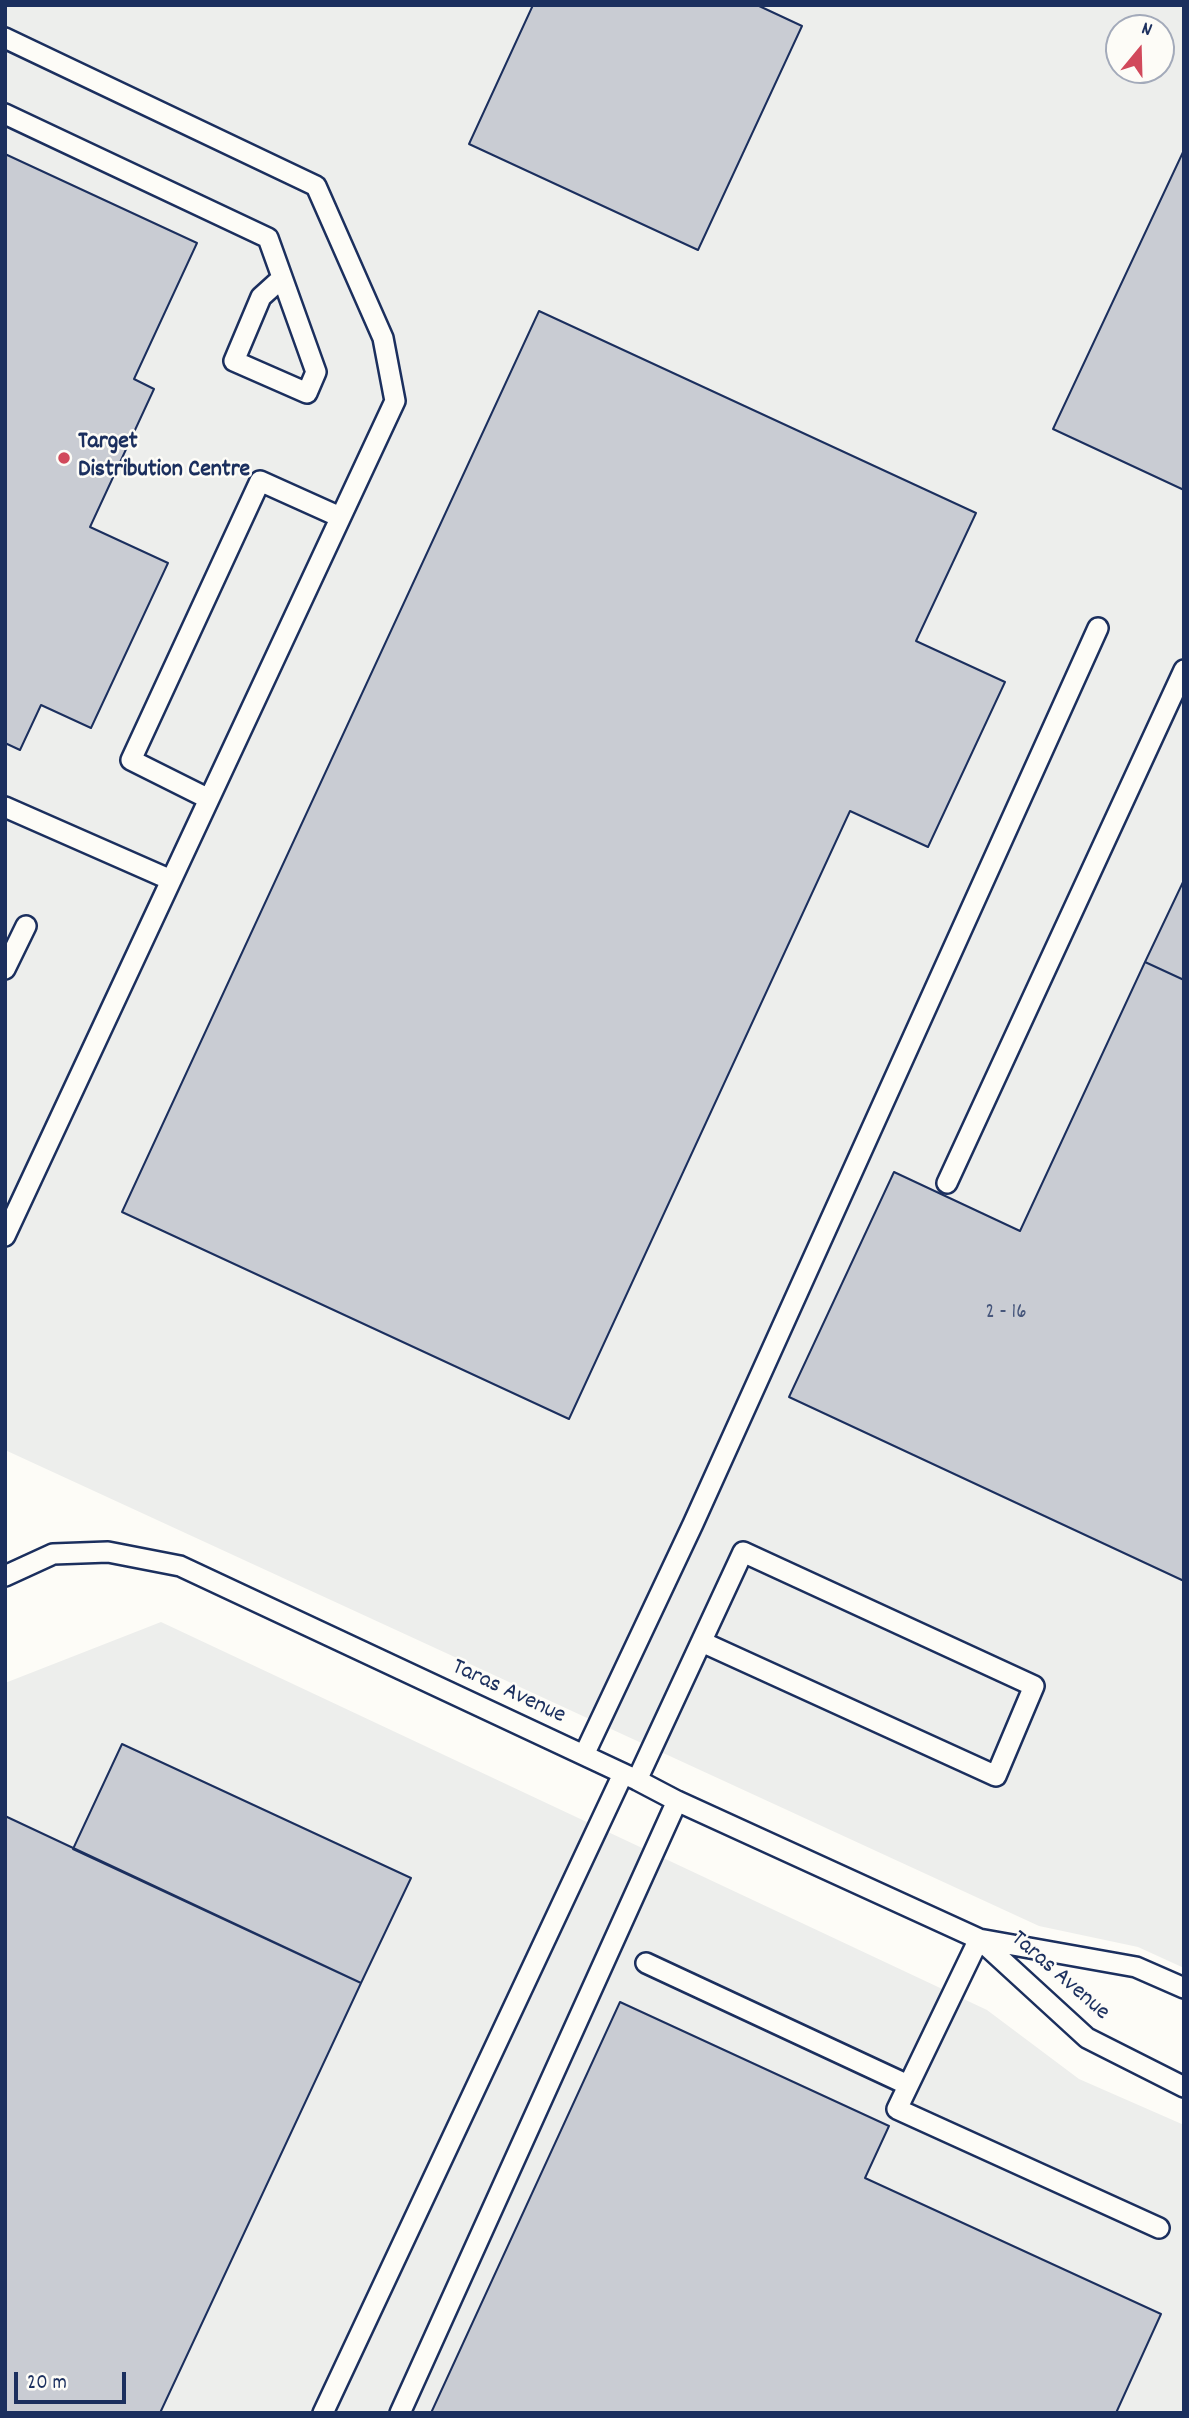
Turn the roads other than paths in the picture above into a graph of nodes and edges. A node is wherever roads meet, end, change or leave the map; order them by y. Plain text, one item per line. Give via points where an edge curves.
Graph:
1 (5, 38) edge
2 (5, 114) edge
3 (282, 278) junction
4 (340, 517) junction
5 (1098, 628) dead end
6 (1184, 670) edge
7 (208, 799) junction
8 (5, 807) edge
9 (171, 880) junction
10 (26, 926) dead end
11 (5, 969) edge
12 (947, 1183) dead end
13 (5, 1236) edge
14 (5, 1576) edge
15 (702, 1642) junction
16 (584, 1755) junction
17 (630, 1777) junction
18 (677, 1801) junction
19 (979, 1939) junction
20 (646, 1964) dead end
21 (1184, 1988) edge
22 (908, 2085) junction
23 (1184, 2087) edge
24 (1159, 2228) dead end
25 (323, 2413) edge
26 (400, 2413) edge

1 - 4 lane via 316,186 383,338 394,401
2 - 3 lane via 268,238
3 - 3 lane via 261,297 234,361 307,393 316,372
4 - 7 lane
4 - 7 lane via 260,481 131,760
5 - 16 lane
6 - 12 lane
7 - 9 lane
8 - 9 lane
9 - 13 lane
10 - 11 lane
14 - 16 lane, Taras Avenue via 53,1554 108,1552 180,1566
15 - 15 lane via 996,1776 1034,1686 743,1552
15 - 17 lane
16 - 17 lane, Taras Avenue
17 - 18 lane, Taras Avenue
17 - 25 lane
18 - 19 lane, Taras Avenue
18 - 26 lane
19 - 21 lane, Taras Avenue via 1136,1967
19 - 22 lane
19 - 23 lane, Taras Avenue via 1087,2038
20 - 22 lane
22 - 24 lane via 897,2109

